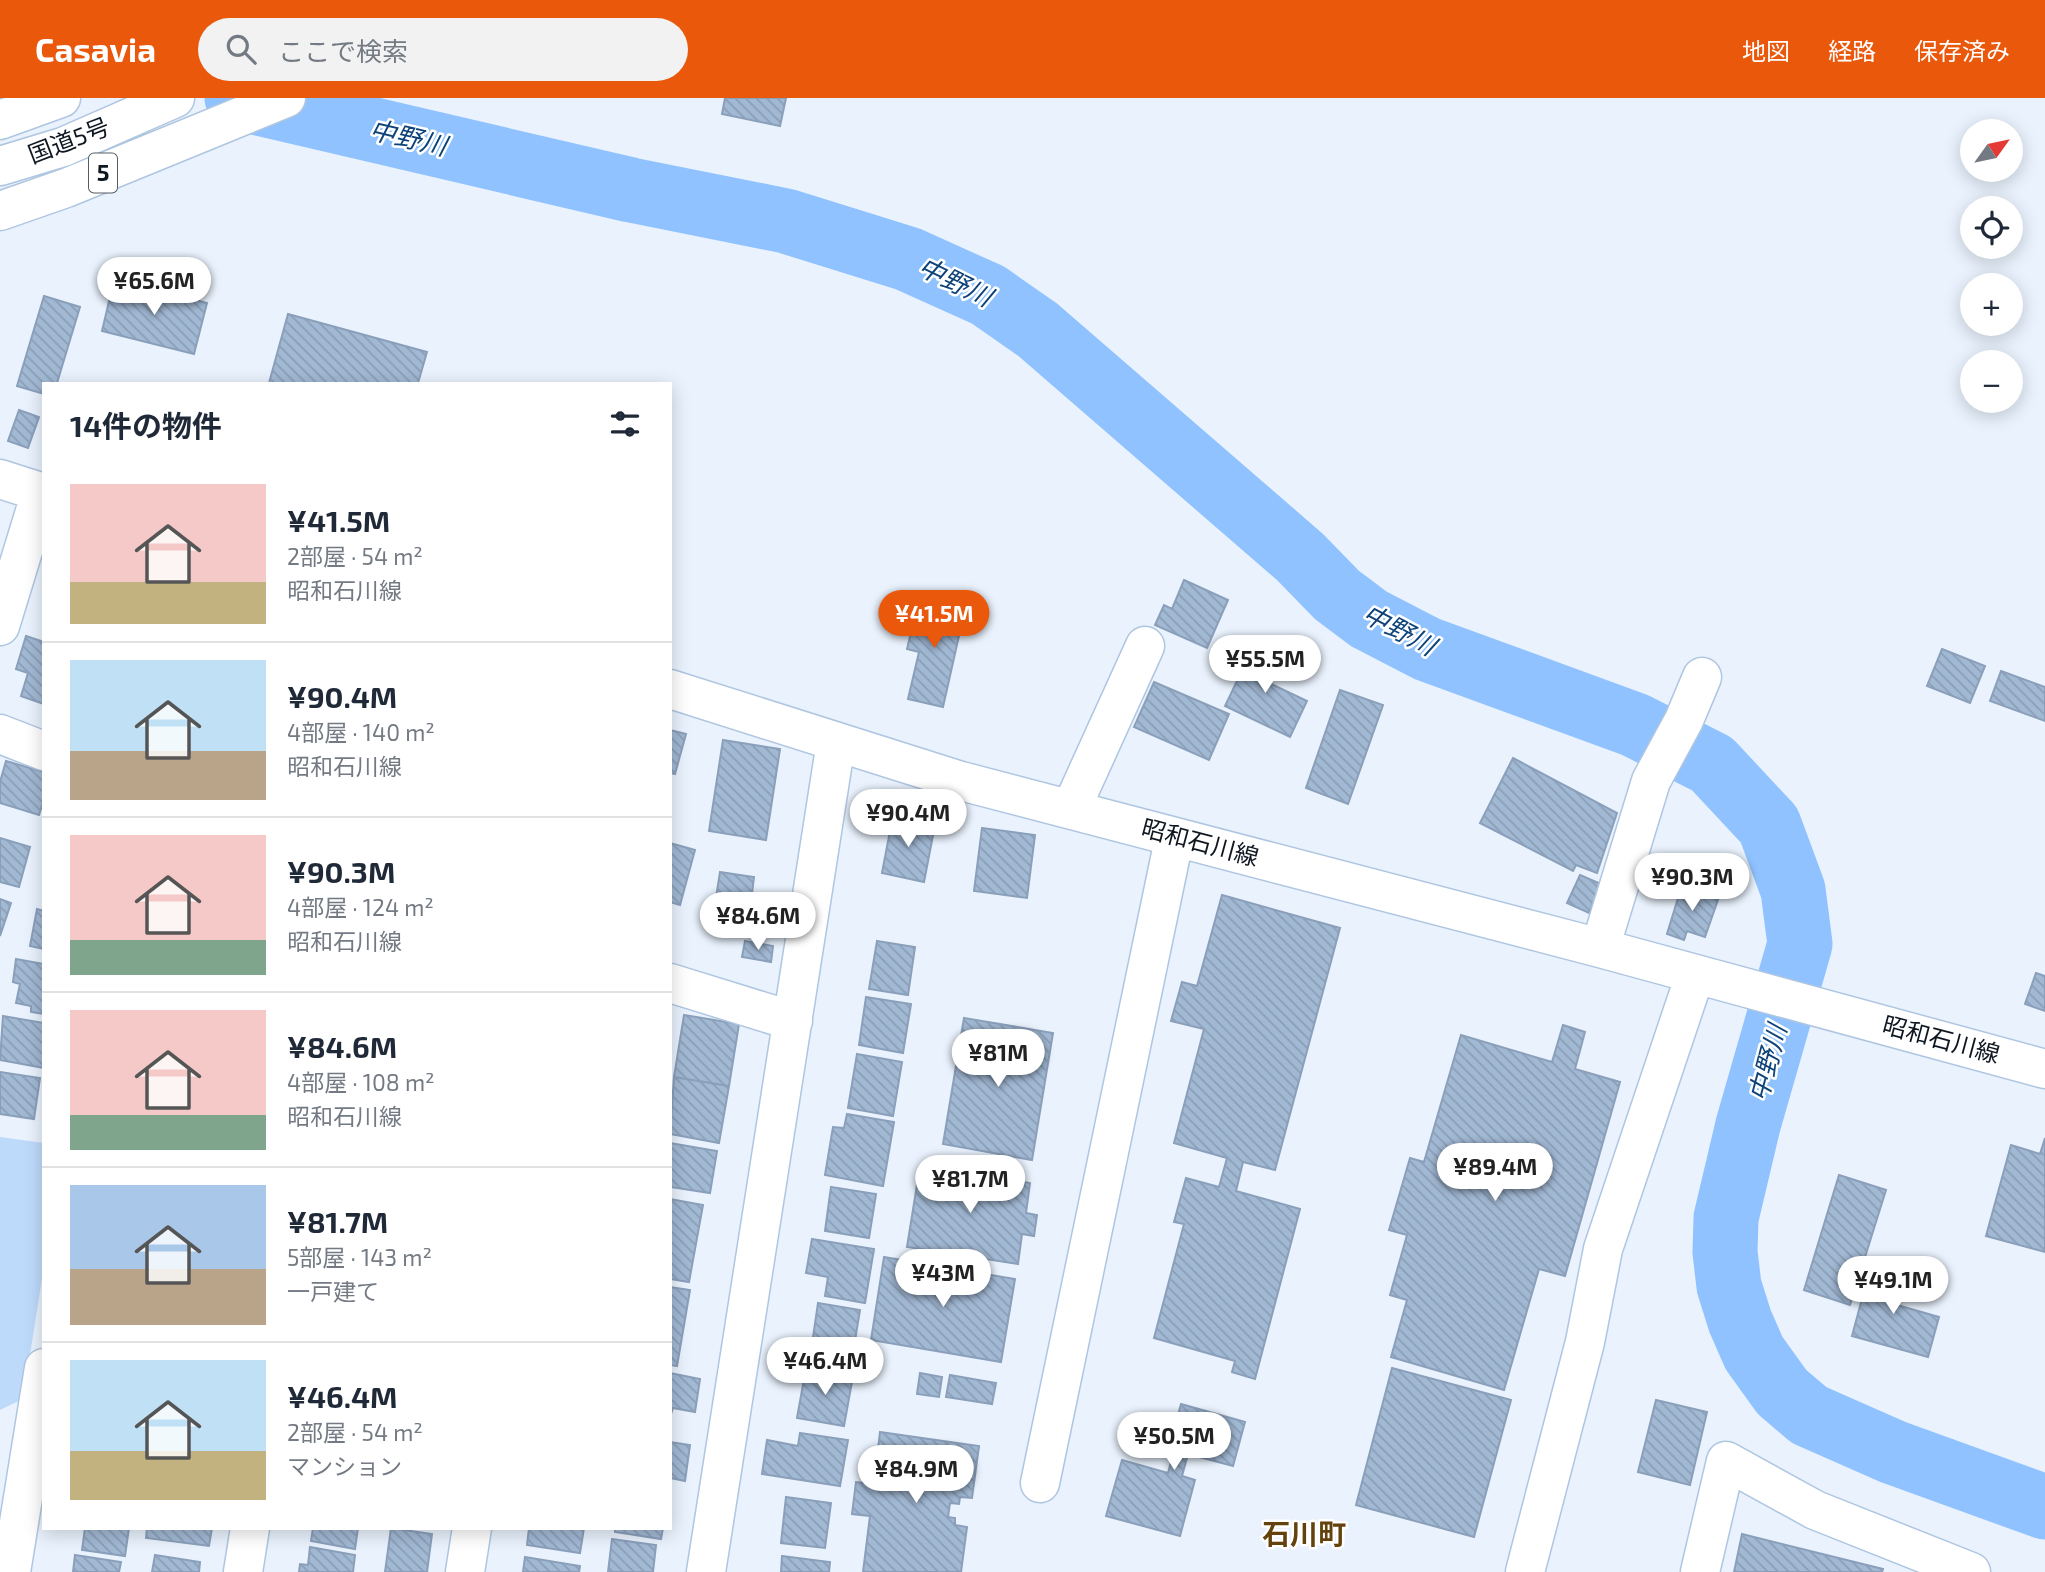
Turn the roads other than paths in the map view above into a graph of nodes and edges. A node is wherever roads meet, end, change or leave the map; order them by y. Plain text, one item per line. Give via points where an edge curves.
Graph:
1 (61, 98) edge
2 (175, 98) edge
3 (286, 98) edge
4 (0, 120) edge
5 (0, 166) edge
6 (0, 211) edge
7 (0, 479) edge
8 (42, 492) edge
9 (0, 626) edge
10 (1144, 646) dead end
11 (1702, 677) dead end
12 (672, 691) edge
13 (0, 734) edge
14 (836, 742) junction
15 (42, 750) edge
16 (1071, 809) junction
17 (1171, 854) dead end
18 (1600, 948) junction
19 (1695, 975) junction
20 (672, 985) edge
21 (793, 1021) junction
22 (2045, 1069) edge
23 (42, 1373) edge
24 (15, 1446) edge
25 (1040, 1483) dead end
26 (250, 1530) edge
27 (472, 1530) edge
28 (11, 1572) edge
29 (243, 1572) edge
30 (465, 1572) edge
31 (706, 1572) edge
32 (1525, 1572) edge
33 (1700, 1572) edge
34 (1971, 1572) edge

1 - 4 main road
2 - 5 main road, 国道5号 / 5 via 63,147
3 - 6 main road, 5
7 - 8 main road
8 - 9 main road
10 - 16 main road
11 - 18 main road via 1651,781
12 - 14 main road, 昭和石川線
13 - 15 main road
14 - 16 main road, 昭和石川線
14 - 21 main road
16 - 18 main road, 昭和石川線
17 - 25 main road
18 - 19 main road, 昭和石川線
19 - 22 main road, 昭和石川線
19 - 32 main road via 1603,1249 1585,1342
20 - 21 main road
21 - 31 main road
23 - 24 main road
24 - 28 main road
26 - 29 main road
27 - 30 main road
33 - 34 main road via 1726,1461 1815,1510

